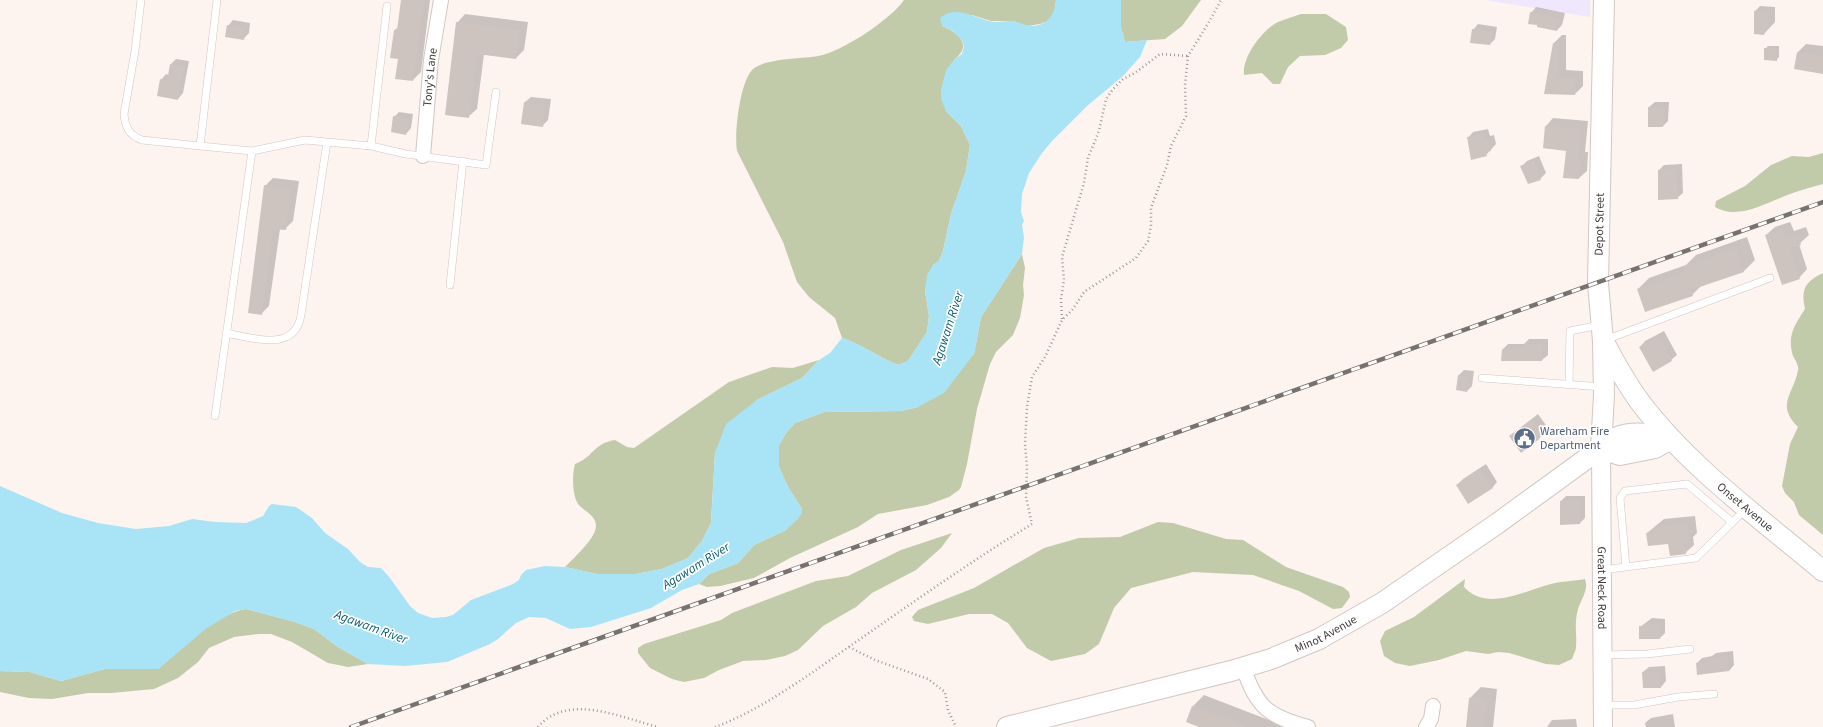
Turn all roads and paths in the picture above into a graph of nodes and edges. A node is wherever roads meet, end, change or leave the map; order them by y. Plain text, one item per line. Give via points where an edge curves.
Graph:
1 (142, 0) edge
2 (218, 0) edge
3 (441, 0) edge
4 (1221, 0) edge
5 (1604, 0) edge
6 (387, 6) dead end
7 (1188, 56) junction
8 (496, 92) dead end
9 (327, 142) junction
10 (200, 146) junction
11 (371, 146) junction
12 (252, 151) junction
13 (423, 156) junction
14 (463, 161) junction
15 (1770, 278) dead end
16 (450, 285) dead end
17 (1062, 320) junction
18 (226, 333) junction
19 (1602, 333) junction
20 (1482, 378) dead end
21 (1569, 384) junction
22 (1603, 387) junction
23 (215, 416) dead end
24 (1671, 439) junction
25 (1601, 449) junction
26 (1747, 508) junction
27 (1732, 522) junction
28 (1626, 567) junction
29 (1601, 570) junction
30 (1823, 571) edge
31 (849, 647) junction
32 (1690, 649) dead end
33 (1602, 655) junction
34 (1243, 667) junction
35 (1714, 694) dead end
36 (1602, 705) junction
37 (1433, 706) dead end
38 (538, 727) edge
39 (658, 727) edge
40 (715, 727) edge
41 (956, 727) edge
42 (1007, 727) edge
43 (1308, 727) edge
44 (1426, 727) edge
45 (1603, 727) edge

1 - 10 lane via 124,114 125,123 134,137 142,140
2 - 10 lane
3 - 13 street, Tony's Lane via 431,60
4 - 7 path
5 - 19 main road, Depot Street via 1598,267
6 - 11 lane
7 - 17 path via 1185,85 1186,116 1171,146 1167,165 1151,208 1148,241 1136,258 1084,292
7 - 17 path via 1160,54 1135,74 1123,79 1106,98 1062,257
8 - 14 lane via 486,165
9 - 11 lane
9 - 12 lane via 305,140
9 - 18 lane via 301,315 296,330 291,335 276,340
10 - 12 lane
11 - 13 lane
12 - 18 lane
13 - 14 lane
14 - 16 lane
15 - 19 lane
17 - 31 path via 1045,357 1032,377 1027,407 1024,444 1027,467 1026,497 1032,524 959,570
18 - 23 lane
19 - 21 lane via 1570,330
19 - 22 main road, Depot Street
19 - 24 main road, Onset Avenue via 1632,390
20 - 21 lane
21 - 22 lane
22 - 25 main road, Depot Street
24 - 25 main road via 1655,448 1620,454
24 - 26 main road, Onset Avenue
25 - 29 street, Great Neck Road
25 - 34 main road, Minot Avenue via 1498,523 1360,616 1305,645
26 - 27 lane
26 - 30 main road, Onset Avenue
27 - 28 lane via 1696,558
27 - 28 lane via 1687,484 1625,491 1620,498
28 - 29 lane
29 - 33 street, Great Neck Road
31 - 40 path via 760,705
31 - 41 path via 875,660 928,679 945,692 948,710
32 - 33 lane via 1647,654
33 - 36 street, Great Neck Road
34 - 42 main road, Minot Avenue
34 - 43 street via 1254,695 1264,708 1284,720
35 - 36 lane via 1634,705
36 - 45 street, Great Neck Road
37 - 44 street via 1431,719
38 - 39 path via 556,714 585,708

